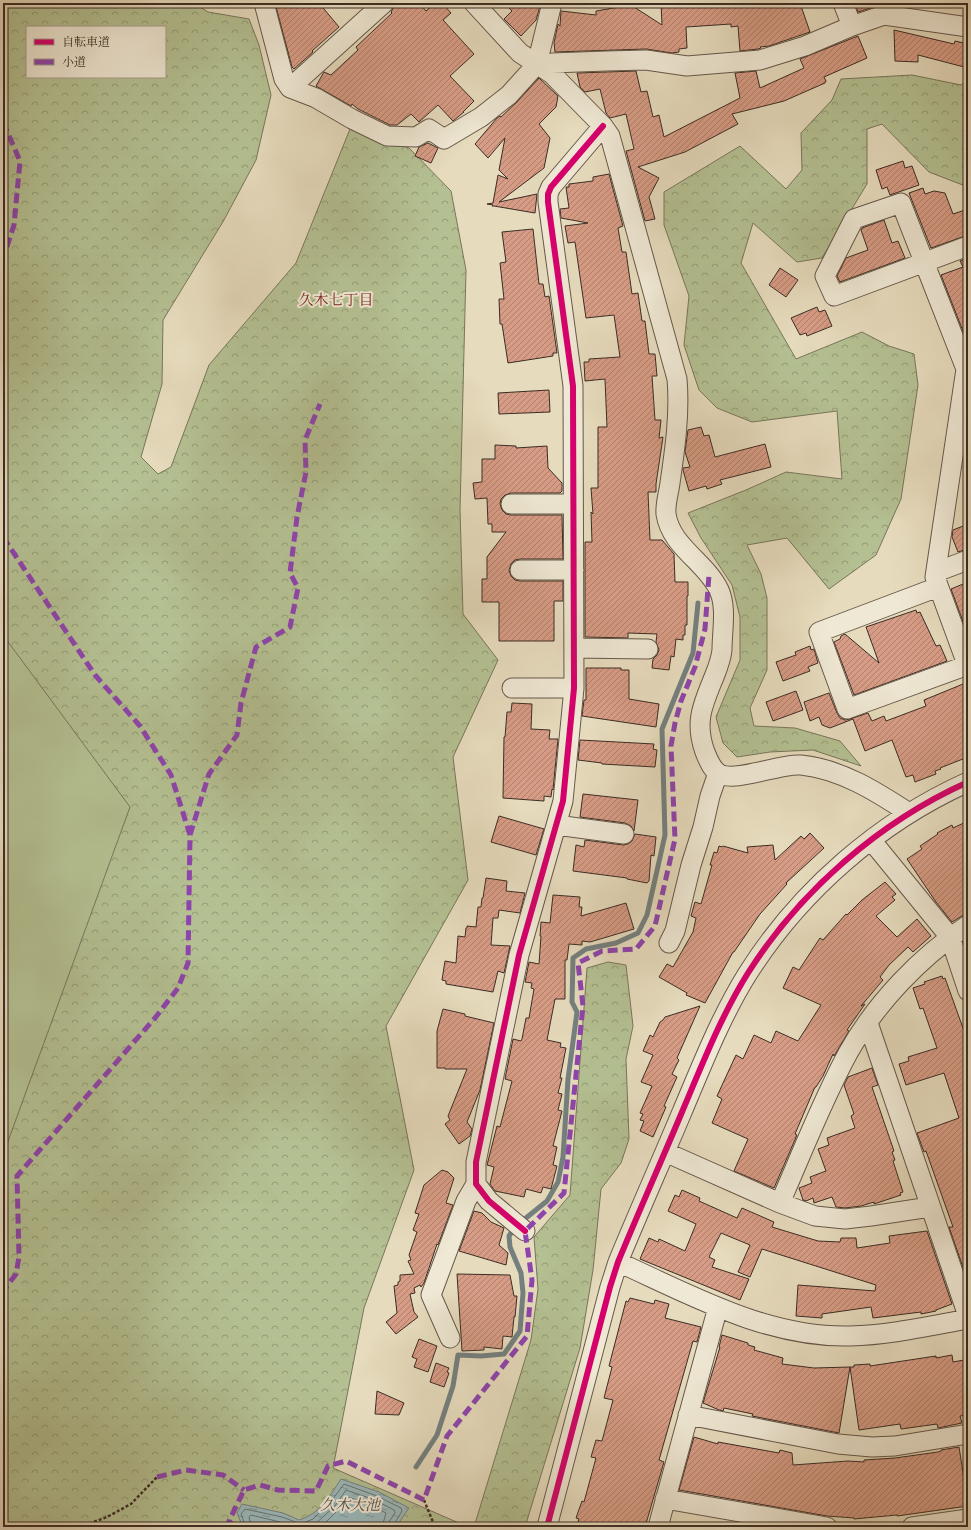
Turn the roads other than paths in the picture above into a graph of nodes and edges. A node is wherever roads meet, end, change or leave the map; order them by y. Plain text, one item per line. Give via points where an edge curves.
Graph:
1 (264, 3) edge
2 (384, 3) edge
3 (474, 3) edge
4 (552, 3) edge
5 (843, 3) edge
6 (852, 26) junction
7 (968, 28) edge
8 (540, 66) junction
9 (290, 88) junction
10 (603, 126) junction
11 (968, 246) edge
12 (925, 263) junction
13 (964, 353) edge
14 (960, 459) edge
15 (511, 504) dead end
16 (574, 504) junction
17 (968, 560) edge
18 (520, 570) dead end
19 (574, 570) junction
20 (937, 579) junction
21 (574, 648) junction
22 (648, 648) dead end
23 (968, 666) edge
24 (512, 688) dead end
25 (574, 688) junction
26 (718, 773) junction
27 (968, 782) edge
28 (909, 813) junction
29 (556, 825) junction
30 (624, 834) dead end
31 (872, 840) junction
32 (968, 925) edge
33 (950, 937) junction
34 (668, 943) dead end
35 (968, 991) edge
36 (868, 1023) junction
37 (665, 1152) junction
38 (476, 1184) junction
39 (780, 1203) junction
40 (930, 1207) junction
41 (520, 1227) dead end
42 (618, 1262) junction
43 (718, 1307) junction
44 (968, 1318) edge
45 (450, 1338) dead end
46 (688, 1415) junction
47 (968, 1434) edge
48 (665, 1499) junction
49 (968, 1519) edge
50 (548, 1527) edge
51 (658, 1527) edge
52 (828, 1527) edge
53 (912, 1527) edge

1 - 9 street via 284,79
2 - 9 street
3 - 8 street via 520,53
4 - 8 street
5 - 6 street
6 - 7 street via 884,15
6 - 8 street via 805,46 760,60 687,66 646,60
8 - 9 street via 481,117 444,139 429,129 416,137 386,136 316,98
8 - 10 street via 552,74
10 - 16 street via 551,187 548,194 573,386
10 - 26 street via 610,136 677,380 679,398 666,512 671,530 709,575 719,590 723,604 721,659 701,710 699,722 701,741 710,764
11 - 12 street
12 - 12 street via 901,203 854,218 825,276 834,296
12 - 13 street
13 - 14 street via 966,369
14 - 20 street
15 - 16 street
16 - 19 street
17 - 20 street
18 - 19 street
19 - 21 street
20 - 23 street
20 - 23 street via 819,632 847,709
21 - 22 street
21 - 25 street
24 - 25 street
25 - 29 street via 563,800
26 - 28 street via 737,776 783,765 816,767 873,790
26 - 34 street via 690,865 675,931
27 - 28 street
28 - 31 street
29 - 30 street
29 - 38 street via 519,955 476,1162
31 - 33 street
31 - 37 street via 833,871 804,901 748,974 722,1022
32 - 33 street
33 - 35 street
33 - 36 street via 893,990
36 - 39 street via 849,1052 832,1086
36 - 40 street
37 - 39 street
37 - 42 street
38 - 41 street via 489,1201
38 - 45 street via 466,1201 431,1295
39 - 40 street via 815,1216 845,1218
40 - 44 street
42 - 43 street
42 - 50 street
43 - 44 street via 770,1326 826,1335 850,1336 894,1332
43 - 46 street
46 - 47 street via 838,1444 872,1447 895,1446
46 - 48 street
48 - 51 street
48 - 52 street
49 - 53 street

